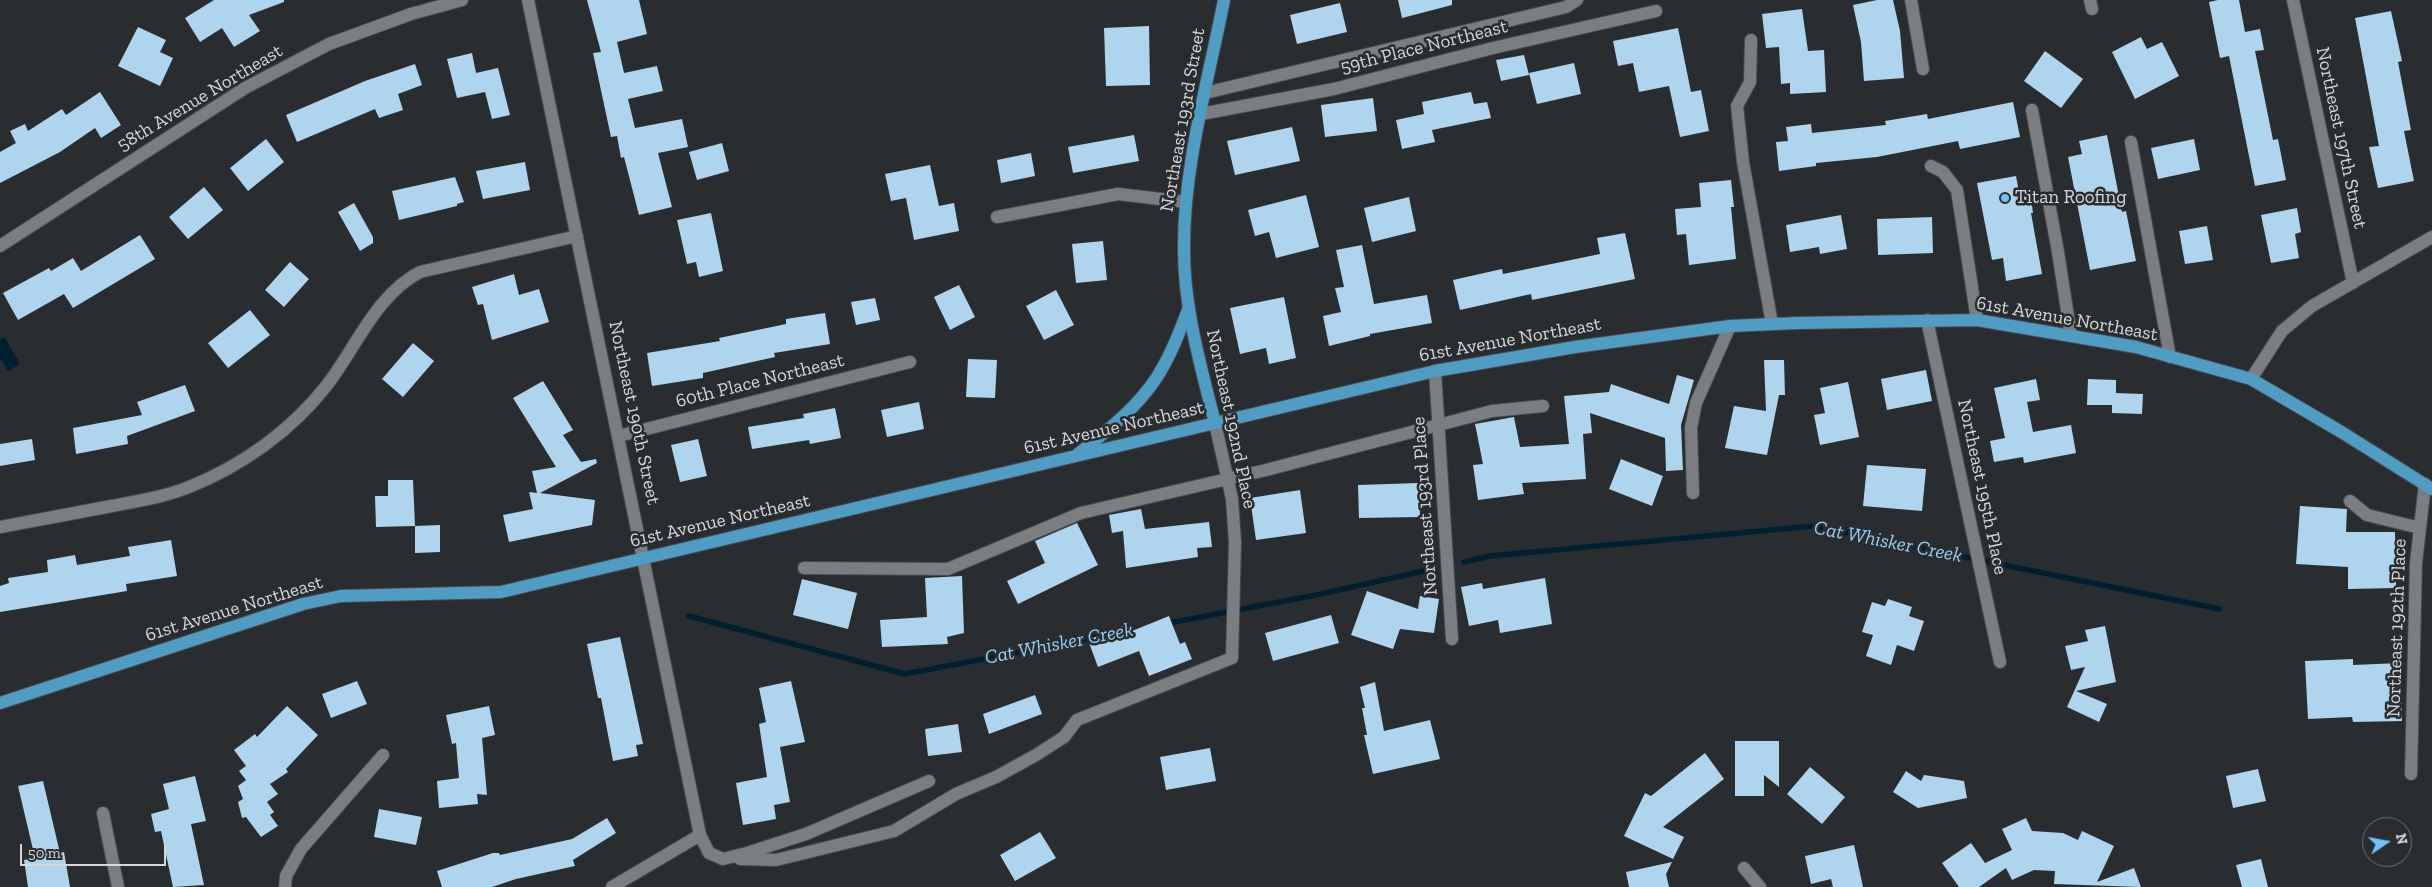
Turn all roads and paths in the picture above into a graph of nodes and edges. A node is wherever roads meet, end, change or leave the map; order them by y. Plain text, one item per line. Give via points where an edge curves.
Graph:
1 (462, 0) edge
2 (528, 0) edge
3 (1224, 0) edge
4 (1578, 0) edge
5 (1911, 0) edge
6 (2293, 0) edge
7 (1656, 11) dead end
8 (1751, 40) dead end
9 (1923, 69) dead end
10 (1205, 93) junction
11 (2032, 110) dead end
12 (1201, 114) junction
13 (2131, 142) dead end
14 (1931, 166) dead end
15 (1186, 202) junction
16 (997, 217) dead end
17 (577, 236) junction
18 (2432, 237) edge
19 (0, 246) edge
20 (2353, 283) junction
21 (1189, 307) junction
22 (1926, 320) junction
23 (1977, 320) junction
24 (1772, 324) junction
25 (1730, 326) junction
26 (2070, 336) junction
27 (2170, 357) junction
28 (910, 362) dead end
29 (1435, 371) junction
30 (2250, 379) junction
31 (1543, 406) dead end
32 (1214, 423) junction
33 (1439, 426) junction
34 (619, 436) junction
35 (1073, 457) junction
36 (1227, 480) junction
37 (2429, 487) edge
38 (1693, 492) dead end
39 (2350, 501) dead end
40 (0, 527) edge
41 (2420, 528) junction
42 (645, 558) junction
43 (804, 568) dead end
44 (1452, 639) dead end
45 (2000, 662) dead end
46 (0, 703) edge
47 (383, 755) dead end
48 (2411, 774) dead end
49 (929, 781) dead end
50 (103, 813) dead end
51 (700, 835) junction
52 (723, 859) junction
53 (1744, 868) dead end
54 (118, 887) edge
55 (285, 887) edge
56 (612, 887) edge
57 (1760, 887) edge

1 - 19 street, 58th Avenue Northeast via 411,14 329,44 246,88
2 - 17 street, Northeast 190th Street
3 - 10 main road, Northeast 193rd Street
4 - 10 street, 59th Place Northeast via 1566,7
5 - 9 street
6 - 20 street, Northeast 197th Street
7 - 12 street, 59th Place Northeast via 1334,89
8 - 24 street via 1750,82 1737,106 1742,162
10 - 12 main road, Northeast 193rd Street
11 - 26 street
12 - 15 main road, Northeast 193rd Street
13 - 27 street
14 - 23 street via 1943,172 1957,190
15 - 16 street via 1118,194
15 - 21 main road, Northeast 193rd Street via 1184,253
17 - 34 street, Northeast 190th Street
17 - 40 street via 420,272 405,280 389,294 327,385 286,429 232,467 188,488 156,498
18 - 20 street
20 - 30 street via 2312,306 2282,332
21 - 32 main road, Northeast 192nd Place
21 - 35 main road via 1166,362 1142,397 1112,427
22 - 23 main road, 61st Avenue Northeast
22 - 24 main road, 61st Avenue Northeast
22 - 45 street, Northeast 195th Place
23 - 26 main road, 61st Avenue Northeast
24 - 25 main road, 61st Avenue Northeast
25 - 29 main road, 61st Avenue Northeast via 1574,346
25 - 38 street via 1696,403 1692,428
26 - 27 main road, 61st Avenue Northeast via 2136,347
27 - 30 main road, 61st Avenue Northeast
28 - 34 street, 60th Place Northeast
29 - 32 main road, 61st Avenue Northeast
29 - 33 street, Northeast 193rd Place
30 - 37 main road, 61st Avenue Northeast
31 - 33 street via 1492,411
32 - 35 main road, 61st Avenue Northeast
32 - 36 street, Northeast 192nd Place
33 - 36 street
33 - 44 street, Northeast 193rd Place
34 - 42 street, Northeast 190th Street
35 - 42 main road, 61st Avenue Northeast
36 - 43 street via 1081,513 948,569
36 - 52 street, Northeast 192nd Place via 1232,499 1235,542 1232,658 1076,720 1064,737 1036,755 956,794 894,831 776,860
37 - 41 street, Northeast 192th Place
39 - 41 street via 2367,515
41 - 48 street, Northeast 192th Place via 2416,563
42 - 46 main road, 61st Avenue Northeast via 501,592 342,596 303,604
42 - 51 street, Northeast 190th Street
47 - 55 street via 301,849 286,876
49 - 52 street via 806,834
50 - 54 street
51 - 52 street via 709,853
51 - 56 street
53 - 57 street

